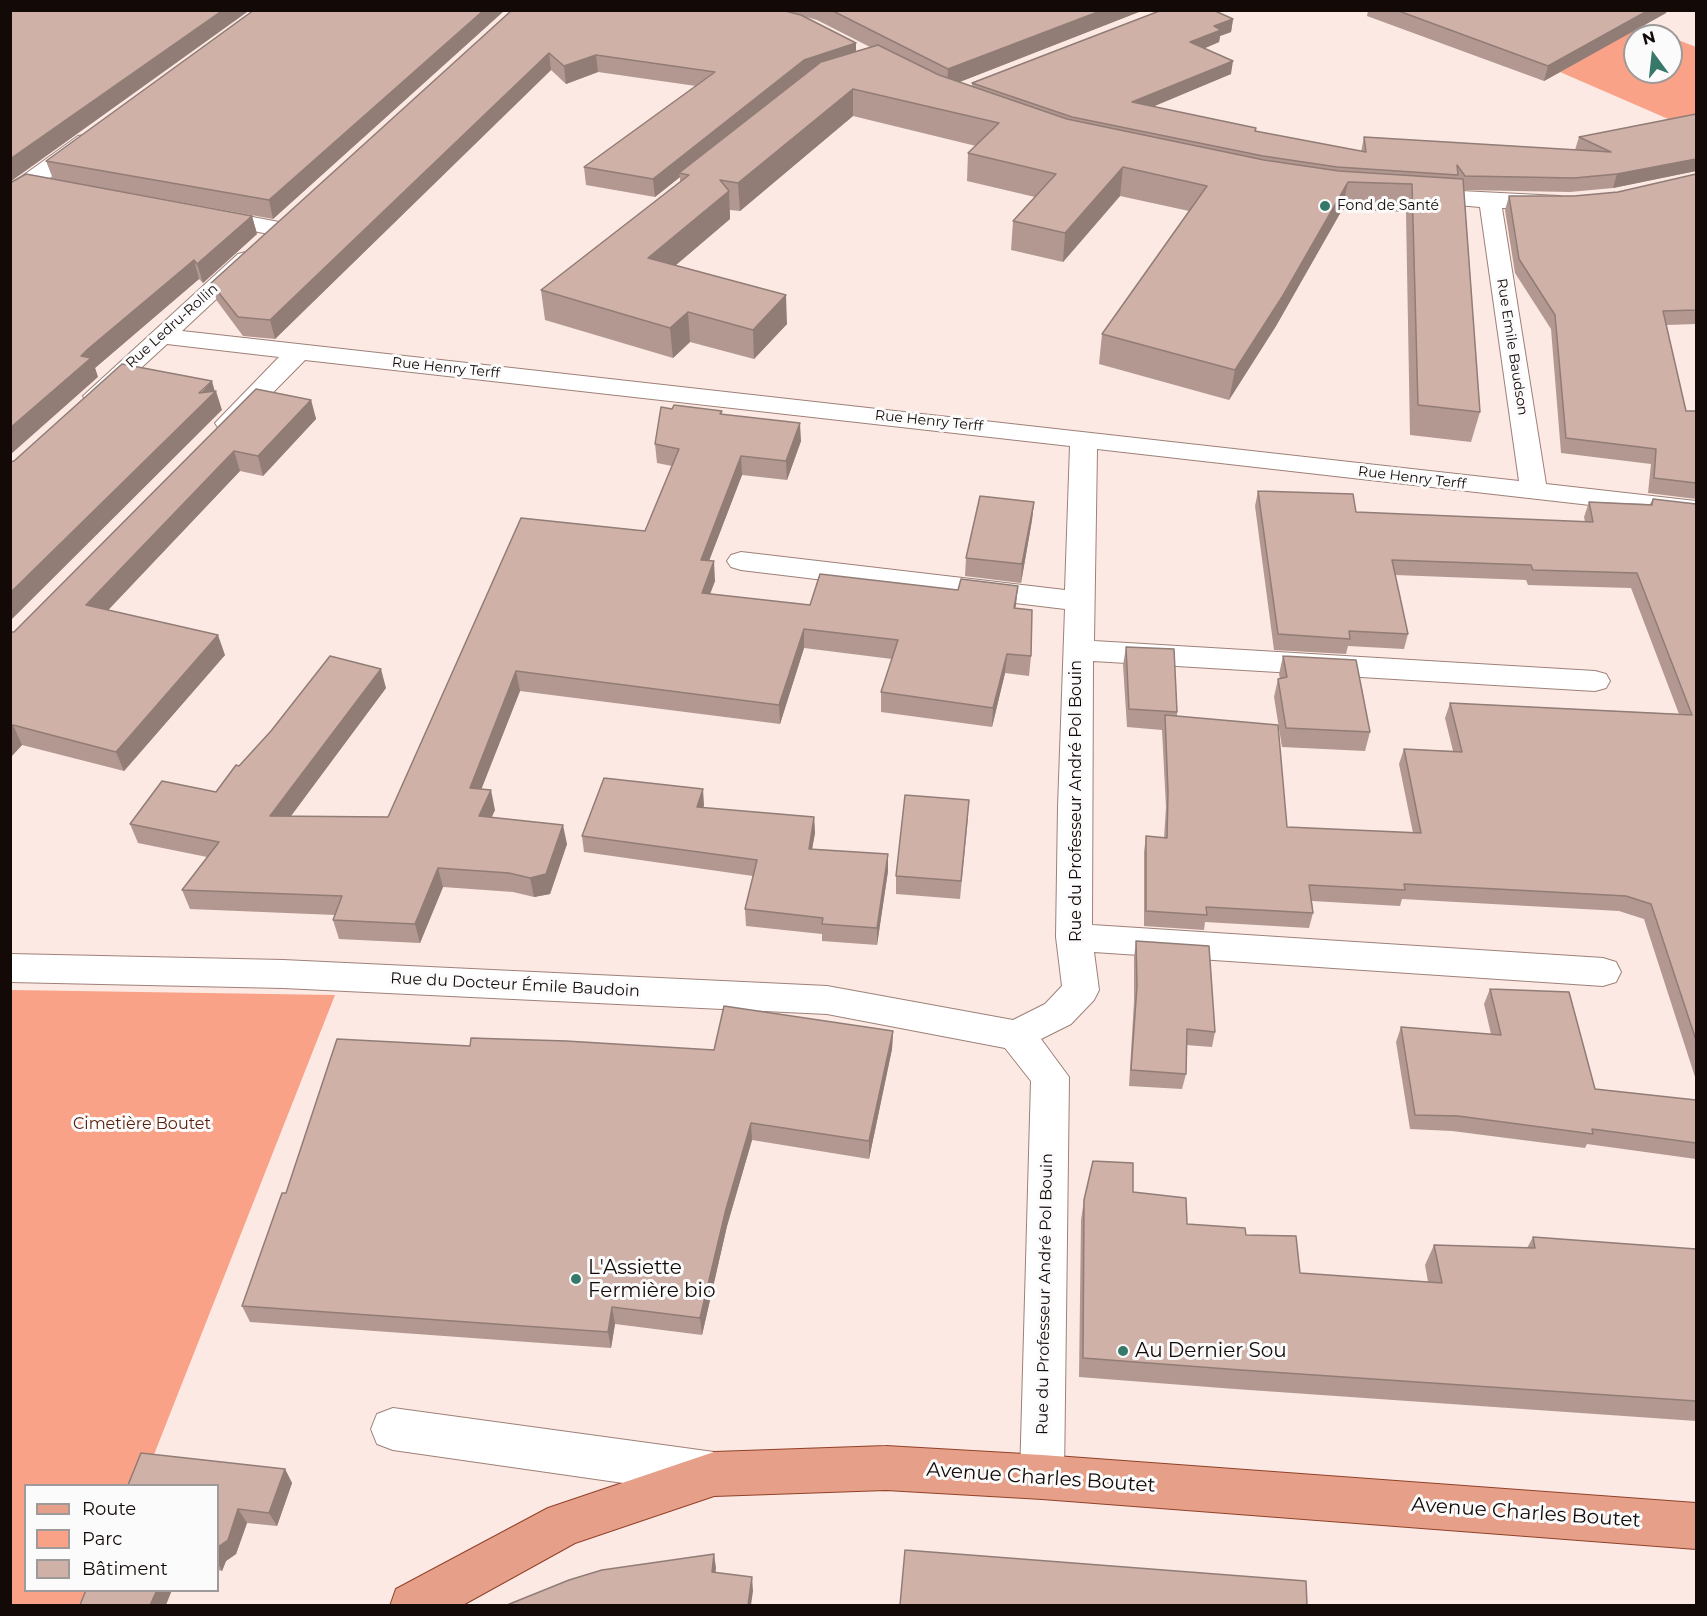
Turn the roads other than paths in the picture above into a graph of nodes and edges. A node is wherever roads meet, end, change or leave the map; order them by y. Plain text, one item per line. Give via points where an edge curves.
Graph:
1 (105, 128) edge
2 (19, 189) edge
3 (63, 189) edge
4 (1401, 195) edge
5 (1490, 201) junction
6 (1570, 201) edge
7 (188, 212) edge
8 (297, 214) edge
9 (279, 229) junction
10 (161, 336) junction
11 (299, 351) junction
12 (81, 408) edge
13 (1084, 438) junction
14 (208, 443) edge
15 (1534, 492) junction
16 (1696, 509) edge
17 (741, 561) dead end
18 (1079, 601) junction
19 (1078, 650) junction
20 (1594, 681) dead end
21 (1074, 937) junction
22 (10, 968) edge
23 (1603, 972) dead end
24 (1016, 1035) junction
25 (393, 1428) dead end
26 (714, 1474) junction
27 (1042, 1477) junction
28 (1696, 1526) edge
29 (413, 1605) edge

1 - 2 street
2 - 3 street
4 - 5 street
5 - 6 street
5 - 15 street, Rue Emile Baudson
7 - 9 street
8 - 9 street, Rue Ledru-Rollin
9 - 10 street, Rue Ledru-Rollin
10 - 11 street, Rue Henry Terff
10 - 12 street, Rue Ledru-Rollin
11 - 13 street, Rue Henry Terff
11 - 14 street
13 - 15 street, Rue Henry Terff
13 - 18 street, Rue du Professeur André Pol Bouin
15 - 16 street, Rue Henry Terff
17 - 18 street
18 - 19 street, Rue du Professeur André Pol Bouin
19 - 20 street
19 - 21 street, Rue du Professeur André Pol Bouin
21 - 23 street
21 - 24 street, Rue du Professeur André Pol Bouin via 1081,990 1058,1014
22 - 24 street, Rue du Docteur Émile Baudoin via 283,974 827,1000
24 - 27 street, Rue du Professeur André Pol Bouin via 1050,1077
25 - 26 street
26 - 27 main road, Avenue Charles Boutet via 885,1468
26 - 29 main road, Avenue Charles Boutet via 564,1524
27 - 28 main road, Avenue Charles Boutet

